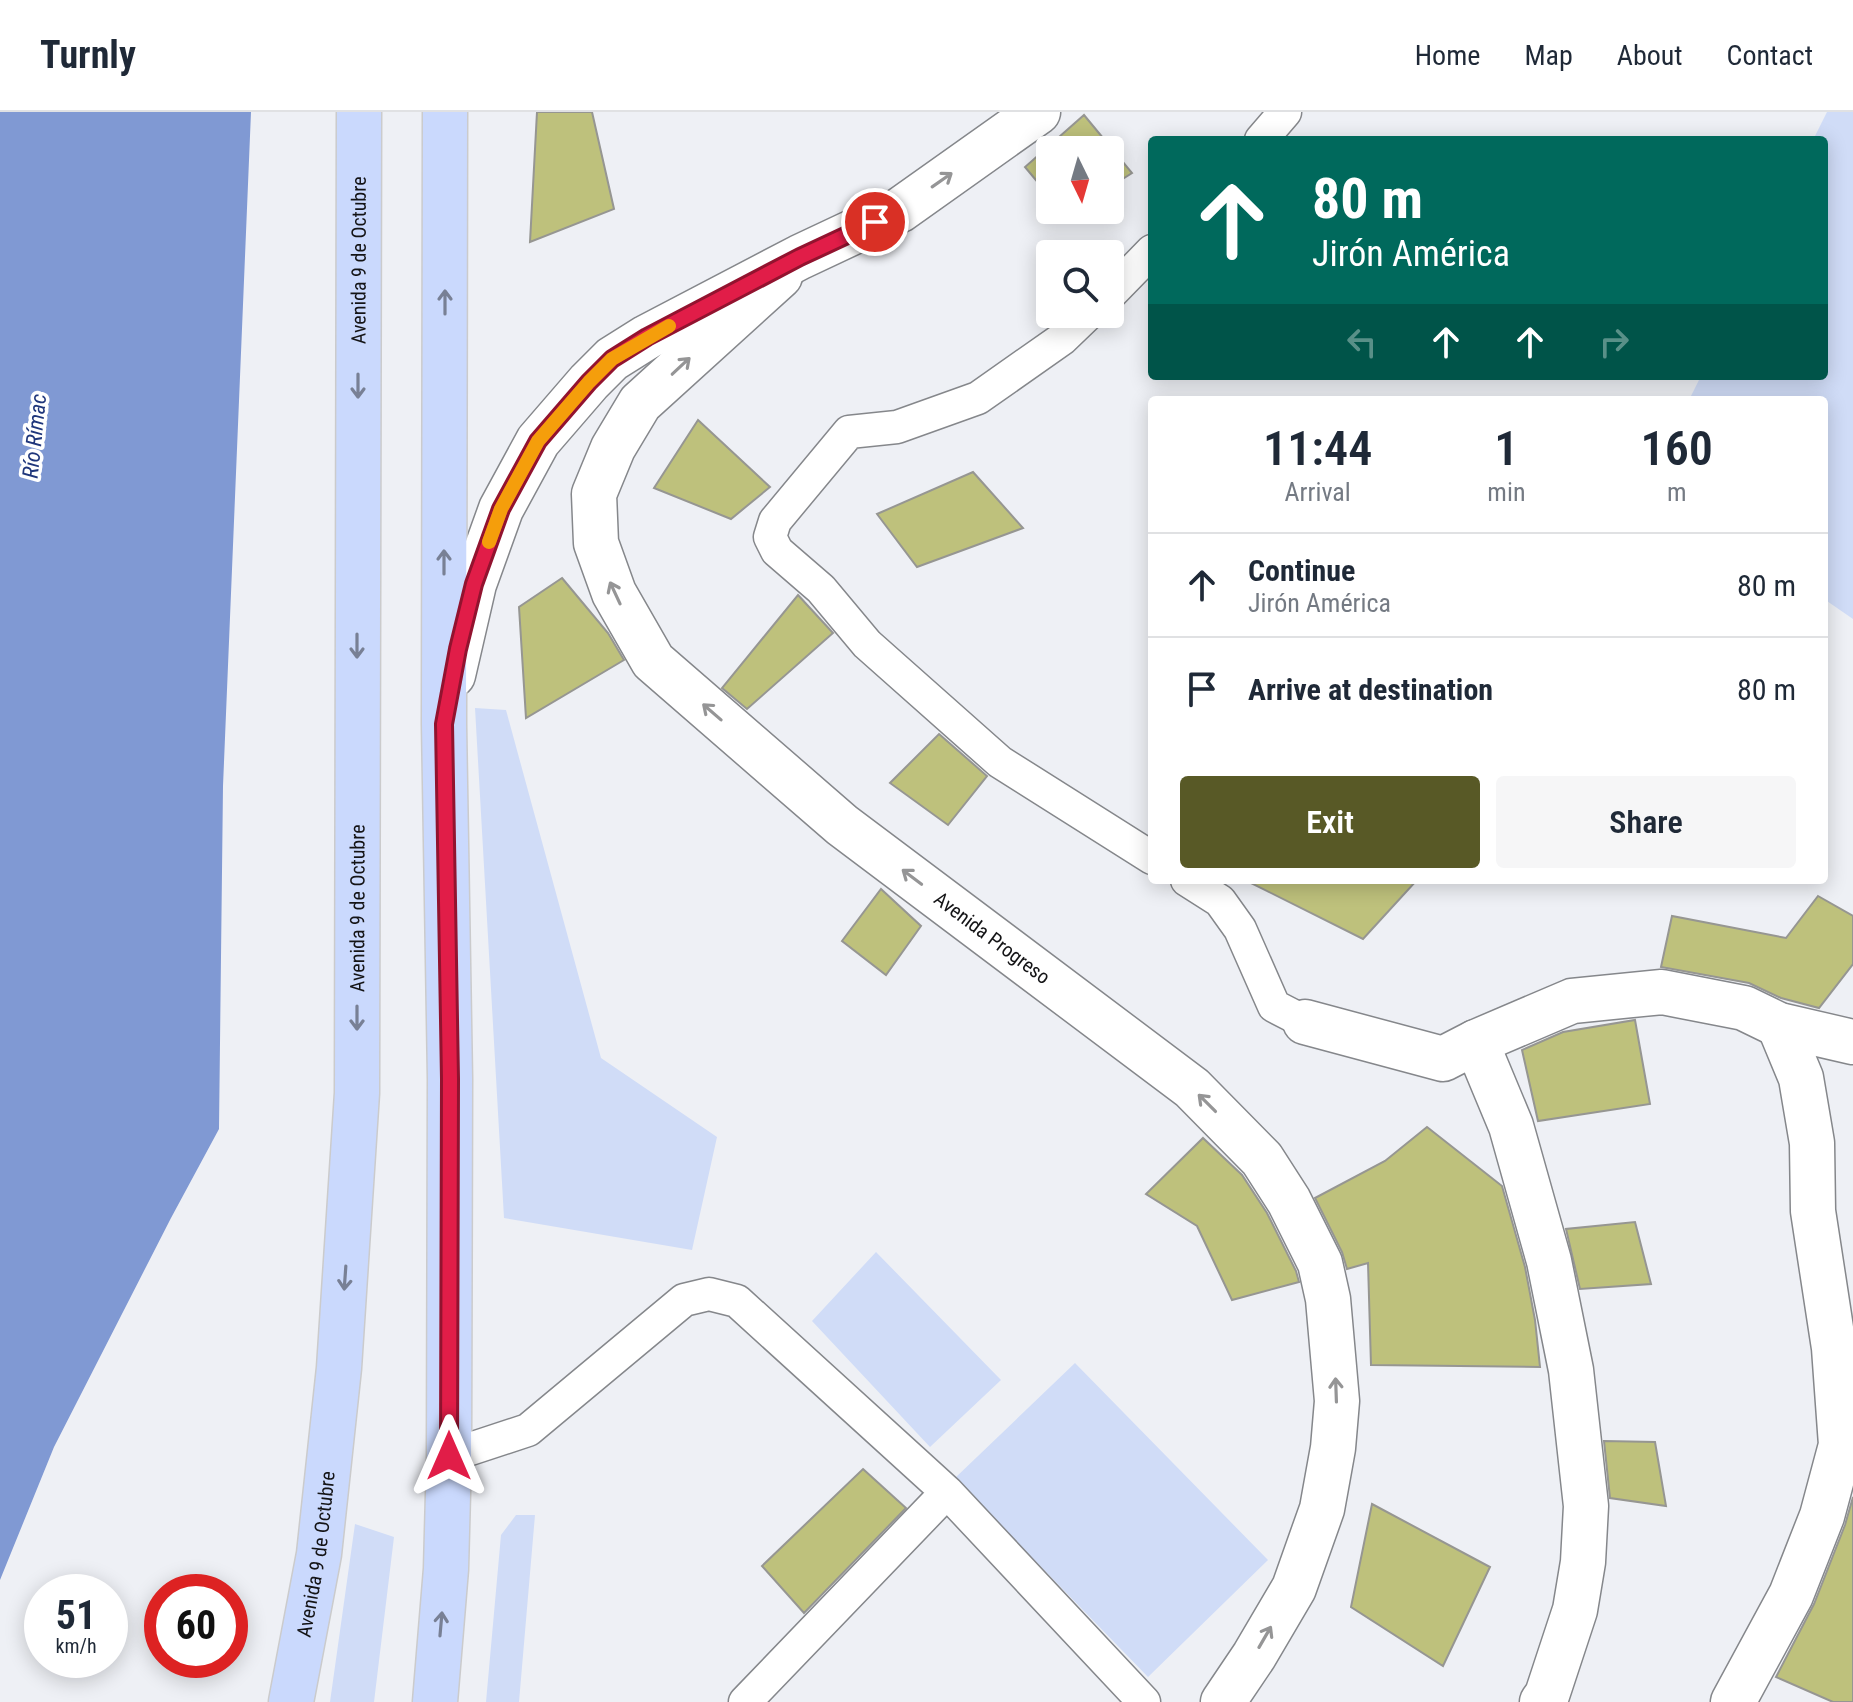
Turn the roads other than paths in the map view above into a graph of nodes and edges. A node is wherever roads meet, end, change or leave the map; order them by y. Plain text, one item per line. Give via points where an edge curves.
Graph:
1 (359, 112) edge
2 (445, 112) edge
3 (1038, 112) edge
4 (1285, 112) edge
5 (1264, 136) edge
6 (1148, 255) edge
7 (800, 257) junction
8 (1124, 280) edge
9 (1073, 328) edge
10 (444, 724) junction
11 (1148, 855) edge
12 (1193, 884) edge
13 (1305, 1022) joint
14 (1779, 1025) junction
15 (1476, 1042) junction
16 (1853, 1042) edge
17 (1846, 1394) edge
18 (449, 1456) junction
19 (947, 1492) junction
20 (291, 1702) edge
21 (435, 1702) edge
22 (745, 1702) edge
23 (1144, 1702) edge
24 (1223, 1702) edge
25 (1542, 1702) edge
26 (1733, 1702) edge

1 -> 20 main road, Avenida 9 de Octubre via 357,1093 339,1368 321,1539
10 -> 2 main road
7 -> 3 street via 900,210
4 - 5 lane
6 - 8 lane
7 - 10 street via 612,359 538,441 501,509 474,584
24 -> 7 street, Avenida Progreso via 1294,1588 1322,1509 1333,1448 1337,1401 1328,1299 1320,1263 1289,1201 1262,1159 1192,1088 842,825 653,661 614,593 596,543 594,494 640,403
9 - 11 lane via 978,398 897,427 849,432 775,521 770,537 777,551 821,589 867,644 1000,762
10 - 18 main road
12 - 13 lane via 1220,901 1240,929 1274,1006
13 - 15 street via 1443,1059
14 - 15 street via 1744,1008 1662,992 1572,1001
14 - 16 street
14 - 17 street via 1801,1078 1812,1143 1813,1211
15 - 25 street via 1511,1126 1549,1261 1571,1370 1586,1506 1575,1610
17 - 26 street via 1841,1445 1822,1516 1791,1595
18 - 19 lane via 528,1430 684,1300 709,1294 737,1301
21 -> 18 main road
19 - 22 lane
19 - 23 lane

